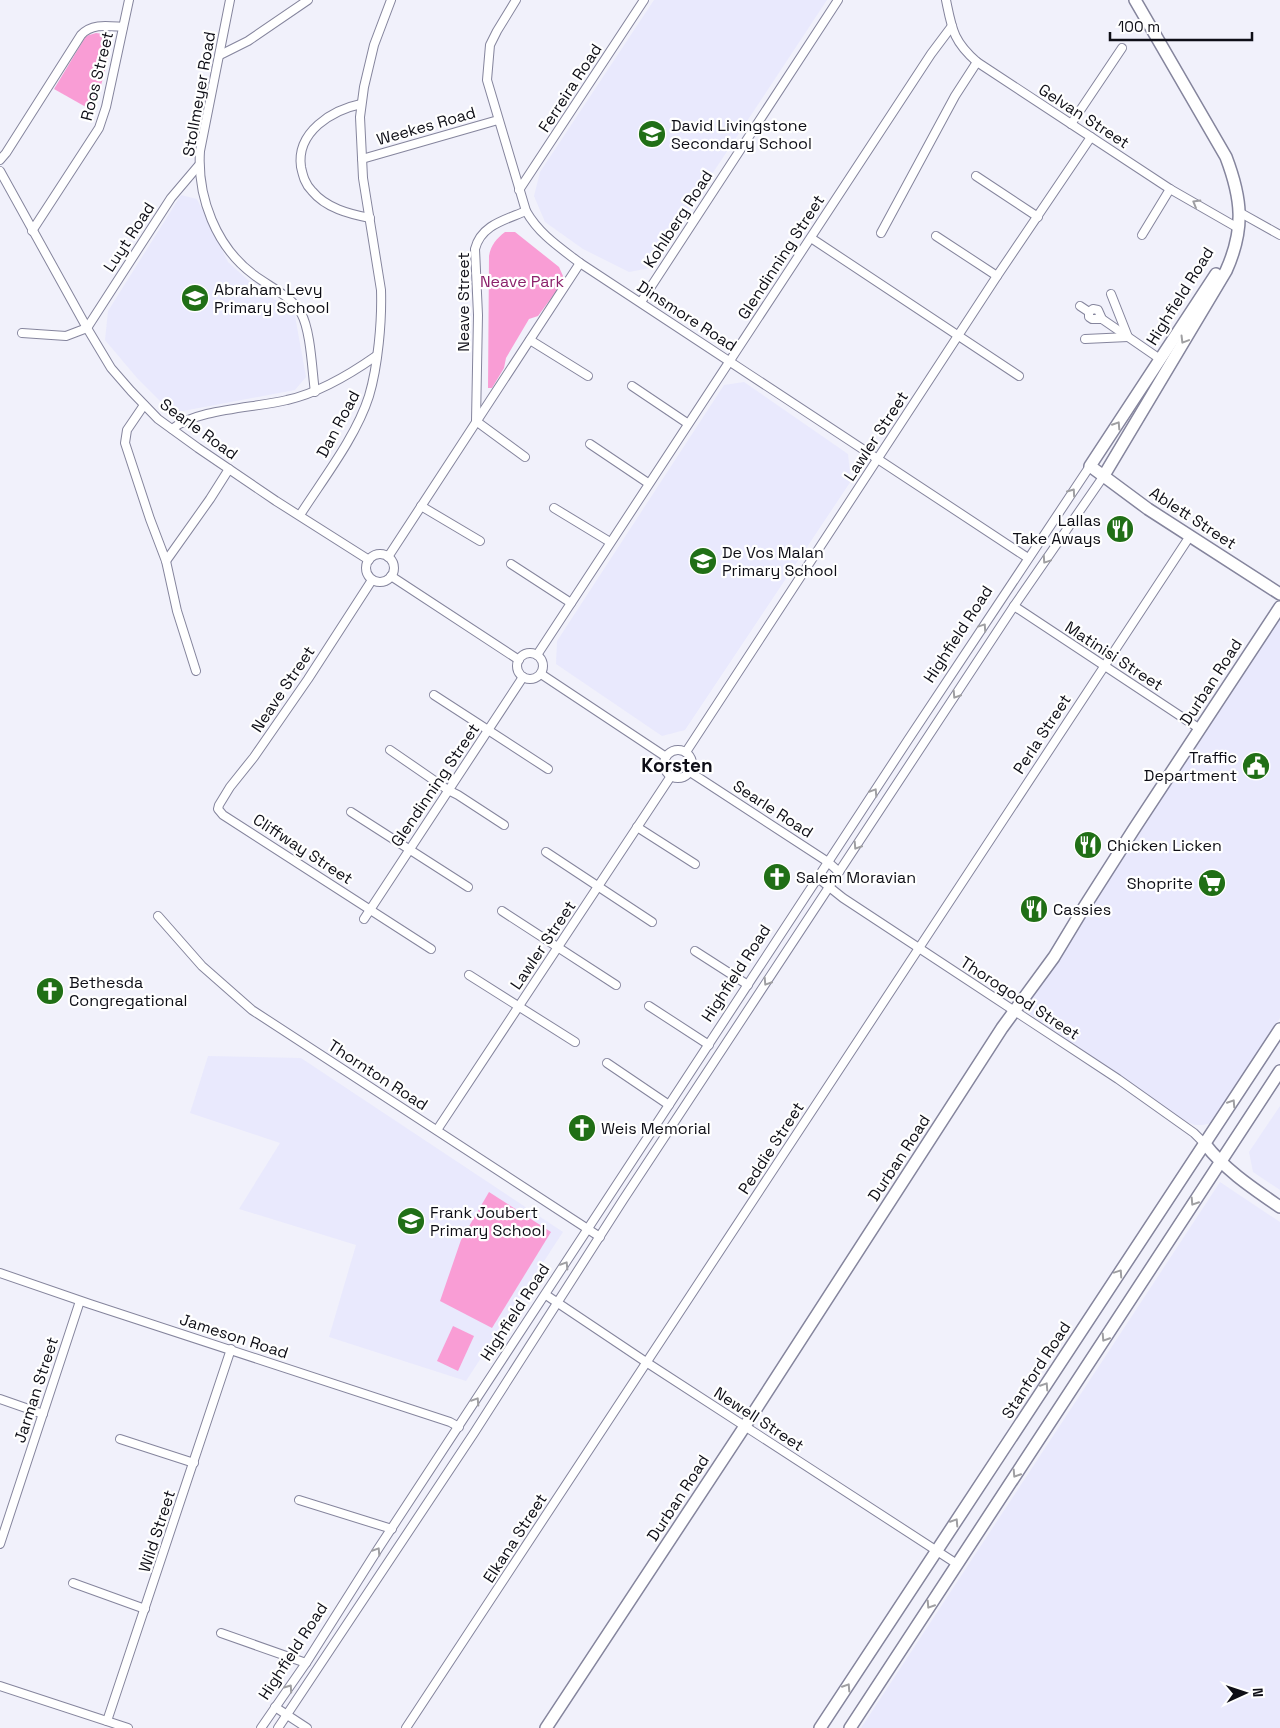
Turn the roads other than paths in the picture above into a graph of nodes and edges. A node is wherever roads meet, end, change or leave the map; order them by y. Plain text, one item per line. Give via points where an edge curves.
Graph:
1 (129, 0) edge
2 (230, 0) edge
3 (308, 0) edge
4 (391, 0) edge
5 (516, 0) edge
6 (644, 0) edge
7 (838, 0) edge
8 (946, 0) edge
9 (1135, 0) edge
10 (952, 26) junction
11 (123, 28) junction
12 (1122, 48) dead end
13 (220, 55) junction
14 (977, 62) junction
15 (361, 104) junction
16 (498, 120) junction
17 (1071, 124) junction
18 (1091, 137) junction
19 (362, 159) junction
20 (0, 160) edge
21 (199, 165) junction
22 (0, 171) edge
23 (976, 176) dead end
24 (1170, 189) junction
25 (519, 190) junction
26 (526, 211) junction
27 (1239, 212) junction
28 (1038, 217) junction
29 (370, 218) junction
30 (32, 231) junction
31 (1237, 232) junction
32 (881, 233) dead end
33 (1142, 235) dead end
34 (936, 236) dead end
35 (1280, 236) edge
36 (811, 238) junction
37 (580, 263) junction
38 (997, 276) junction
39 (1111, 294) dead end
40 (641, 302) junction
41 (1080, 306) dead end
42 (87, 328) junction
43 (22, 333) dead end
44 (958, 336) junction
45 (1128, 337) junction
46 (1085, 339) dead end
47 (530, 340) junction
48 (376, 356) junction
49 (1160, 359) junction
50 (730, 360) junction
51 (588, 376) dead end
52 (1019, 376) dead end
53 (632, 386) dead end
54 (315, 392) junction
55 (144, 405) junction
56 (476, 421) junction
57 (687, 424) junction
58 (172, 429) junction
59 (590, 444) dead end
60 (525, 457) dead end
61 (878, 458) junction
62 (1090, 466) junction
63 (229, 469) junction
64 (1103, 477) junction
65 (648, 484) junction
66 (421, 506) junction
67 (554, 508) dead end
68 (300, 515) junction
69 (1190, 536) junction
70 (480, 541) dead end
71 (610, 542) junction
72 (388, 557) junction
73 (1028, 558) junction
74 (369, 560) junction
75 (166, 561) junction
76 (511, 564) dead end
77 (391, 576) junction
78 (372, 580) junction
79 (1280, 594) edge
80 (571, 603) junction
81 (1014, 606) junction
82 (1280, 607) edge
83 (537, 655) junction
84 (519, 660) junction
85 (1103, 666) junction
86 (196, 672) dead end
87 (541, 674) junction
88 (523, 677) junction
89 (434, 695) dead end
90 (488, 729) junction
91 (1200, 729) junction
92 (390, 750) dead end
93 (686, 752) junction
94 (666, 757) junction
95 (548, 769) dead end
96 (690, 772) junction
97 (671, 776) junction
98 (448, 790) junction
99 (351, 812) dead end
100 (220, 813) joint
101 (858, 816) junction
102 (871, 823) junction
103 (504, 825) dead end
104 (637, 827) junction
105 (409, 848) junction
106 (546, 852) dead end
107 (828, 862) junction
108 (695, 864) dead end
109 (839, 872) junction
110 (818, 878) junction
111 (598, 886) junction
112 (468, 887) dead end
113 (829, 887) junction
114 (370, 909) junction
115 (502, 911) dead end
116 (158, 916) dead end
117 (364, 919) dead end
118 (652, 922) dead end
119 (558, 946) junction
120 (918, 948) junction
121 (431, 949) dead end
122 (695, 950) dead end
123 (469, 975) dead end
124 (616, 985) dead end
125 (748, 985) junction
126 (519, 1006) junction
127 (649, 1006) dead end
128 (1015, 1010) junction
129 (1280, 1029) edge
130 (575, 1042) dead end
131 (709, 1045) junction
132 (607, 1063) dead end
133 (1280, 1071) edge
134 (669, 1105) junction
135 (437, 1130) junction
136 (1205, 1144) junction
137 (1221, 1161) junction
138 (1280, 1207) edge
139 (588, 1229) junction
140 (600, 1237) junction
141 (0, 1273) edge
142 (546, 1295) junction
143 (80, 1301) junction
144 (558, 1303) junction
145 (231, 1349) junction
146 (646, 1362) junction
147 (0, 1399) edge
148 (43, 1414) junction
149 (745, 1426) junction
150 (459, 1427) junction
151 (120, 1439) dead end
152 (194, 1463) junction
153 (299, 1500) dead end
154 (392, 1529) junction
155 (0, 1544) edge
156 (936, 1551) junction
157 (957, 1564) junction
158 (73, 1583) dead end
159 (145, 1609) junction
160 (221, 1633) dead end
161 (306, 1663) junction
162 (0, 1686) edge
163 (275, 1707) junction
164 (286, 1714) junction
165 (107, 1721) junction
166 (128, 1728) edge
167 (261, 1728) edge
168 (278, 1728) edge
169 (307, 1728) edge
170 (406, 1728) edge
171 (546, 1728) edge
172 (820, 1728) edge
173 (850, 1728) edge

1 - 11 street, Roos Street
2 - 13 street, Stollmeyer Road
3 - 13 street via 248,41
4 - 15 street, Dan Road via 374,45
5 - 16 street, Dinsmore Road via 497,31 489,52 488,80
6 - 25 street, Ferreira Road
7 - 40 street, Kohlberg Road
8 - 10 street, Gelvan Street
9 - 27 street via 1226,157 1234,179
10 - 14 street, Gelvan Street via 959,44
10 - 36 street, Glendinning Street
11 - 20 street via 96,26 80,35
11 - 30 street, Roos Street via 99,128
12 - 17 street
13 - 21 street, Stollmeyer Road
14 - 17 street, Gelvan Street
14 - 32 street via 955,96
15 - 19 street, Dan Road
15 - 29 street via 342,108 319,124 308,136 300,157 306,183 324,202 347,213
16 - 19 street, Weekes Road
16 - 25 street, Dinsmore Road
17 - 18 street, Gelvan Street
18 - 24 street, Gelvan Street
18 - 28 street, Lawler Street
19 - 29 street, Dan Road
21 - 42 street, Luyt Road via 171,198
21 - 54 street, Stollmeyer Road via 205,201 224,244 248,270 285,296 300,312 306,328
22 - 30 street, Searle Road
23 - 28 street
31 -> 24 street, Gelvan Street
24 - 33 street
25 - 26 street, Dinsmore Road
26 - 37 street, Dinsmore Road via 537,229
26 - 56 street, Neave Street via 488,228 478,239 475,249 478,315
27 - 31 street
27 - 35 street
28 - 38 street, Lawler Street
29 - 48 street, Dan Road via 382,308
30 - 42 street, Searle Road
31 - 49 street, Highfield Road via 1220,268
31 -> 64 street, Highfield Road via 1233,257 1226,271
34 - 38 street
36 - 44 street
36 - 50 street, Glendinning Street
37 - 40 street, Dinsmore Road
37 - 47 street
38 - 44 street, Lawler Street
39 - 45 street
40 - 50 street, Dinsmore Road
41 - 45 street via 1089,312 1098,310 1102,319
42 - 43 street via 66,336
42 - 55 street, Searle Road via 111,368
44 - 52 street
44 - 61 street, Lawler Street
45 - 46 street
45 - 49 street
47 - 51 street
47 - 56 street
48 - 54 street
48 - 68 street, Dan Road via 373,382 363,411
62 -> 49 street, Highfield Road
50 - 57 street, Glendinning Street
50 - 61 street, Dinsmore Road
53 - 57 street
54 - 58 street via 286,401 190,418
55 - 58 street, Searle Road
55 - 75 street via 127,430 125,443
56 - 60 street
56 - 66 street
57 - 65 street, Glendinning Street
58 - 63 street, Searle Road
59 - 65 street
61 - 73 street, Dinsmore Road
61 - 93 street, Lawler Street
62 - 64 street, Ablett Street
73 -> 62 street, Highfield Road
63 - 68 street, Searle Road
63 - 75 street
64 - 69 street, Ablett Street
64 -> 81 street, Highfield Road
65 - 71 street, Glendinning Street
66 - 70 street
66 - 72 street
67 - 71 street
68 - 74 street, Searle Road
69 - 79 street, Ablett Street
69 - 85 street, Perla Street
71 - 80 street, Glendinning Street
72 - 74 street via 380,554
72 - 77 street via 394,568
101 -> 73 street, Highfield Road
74 - 78 street via 366,568
75 - 86 street
76 - 80 street
77 - 78 street via 382,582
77 - 84 street
78 - 100 street, Neave Street via 308,679 230,787 218,807
80 - 83 street, Glendinning Street
81 - 85 street, Matinisi Street
81 -> 102 street, Highfield Road
82 - 91 street, Durban Road
83 - 84 street via 527,654
83 - 87 street via 543,664
84 - 88 street via 517,669
85 - 91 street, Matinisi Street
85 - 120 street, Perla Street
87 - 88 street via 532,679
87 - 94 street
88 - 90 street, Glendinning Street
89 - 90 street
90 - 95 street
90 - 98 street, Glendinning Street
91 - 128 street, Durban Road via 1054,957
92 - 98 street
93 - 94 street via 675,750
93 - 96 street via 692,761
94 - 97 street via 666,769
96 - 97 street via 681,777
96 - 107 street, Searle Road
97 - 104 street, Lawler Street
98 - 103 street
98 - 105 street, Glendinning Street
99 - 105 street
100 - 114 street, Cliffway Street
101 - 102 street
101 - 107 street, Highfield Road
102 -> 109 street, Highfield Road
104 - 108 street
104 - 111 street, Lawler Street
105 - 112 street
105 - 114 street, Glendinning Street
106 - 111 street
107 - 109 street, Searle Road
107 - 110 street, Highfield Road
109 - 113 street, Highfield Road
110 - 113 street, Thorogood Street
110 - 125 street, Highfield Road
111 - 118 street
111 - 119 street, Lawler Street
113 - 120 street, Thorogood Street
113 -> 140 street, Highfield Road
114 - 117 street, Glendinning Street
114 - 121 street
115 - 119 street
116 - 135 street, Thornton Road via 202,966 252,1010
119 - 124 street
119 - 126 street, Lawler Street
120 - 128 street, Thorogood Street
120 - 146 street, Peddie Street
122 - 125 street
123 - 126 street
125 - 131 street, Highfield Road
126 - 130 street
126 - 135 street, Lawler Street
127 - 131 street
128 - 136 street, Thorogood Street via 1126,1084
128 - 149 street, Durban Road
136 -> 129 street, Stanford Road
131 - 134 street, Highfield Road
132 - 134 street
133 - 137 street
134 - 139 street, Highfield Road
135 - 139 street, Thornton Road
136 - 137 street
156 -> 136 street, Stanford Road
137 - 138 street
137 -> 157 street
139 - 140 street, Thornton Road
142 -> 139 street, Highfield Road
140 - 144 street, Highfield Road
141 - 143 street, Jameson Road
142 - 144 street, Newell Street
150 -> 142 street, Highfield Road
143 - 145 street, Jameson Road
143 - 148 street, Jarman Street
144 - 146 street, Newell Street
144 - 164 street, Highfield Road
145 - 150 street, Jameson Road
145 - 152 street, Wild Street
146 - 149 street, Newell Street
146 - 170 street, Elkana Street
147 - 148 street
148 - 155 street, Jarman Street
149 - 156 street, Newell Street
149 - 171 street, Durban Road
150 - 154 street, Highfield Road
151 - 152 street
152 - 159 street, Wild Street
153 - 154 street
161 -> 154 street, Highfield Road
156 - 157 street, Newell Street
172 -> 156 street, Stanford Road
157 -> 173 street
158 - 159 street
159 - 165 street, Wild Street
160 - 161 street
163 -> 161 street, Highfield Road
162 - 165 street
163 - 164 street
163 - 167 street, Highfield Road
164 - 168 street, Highfield Road
164 - 169 street
165 - 166 street

